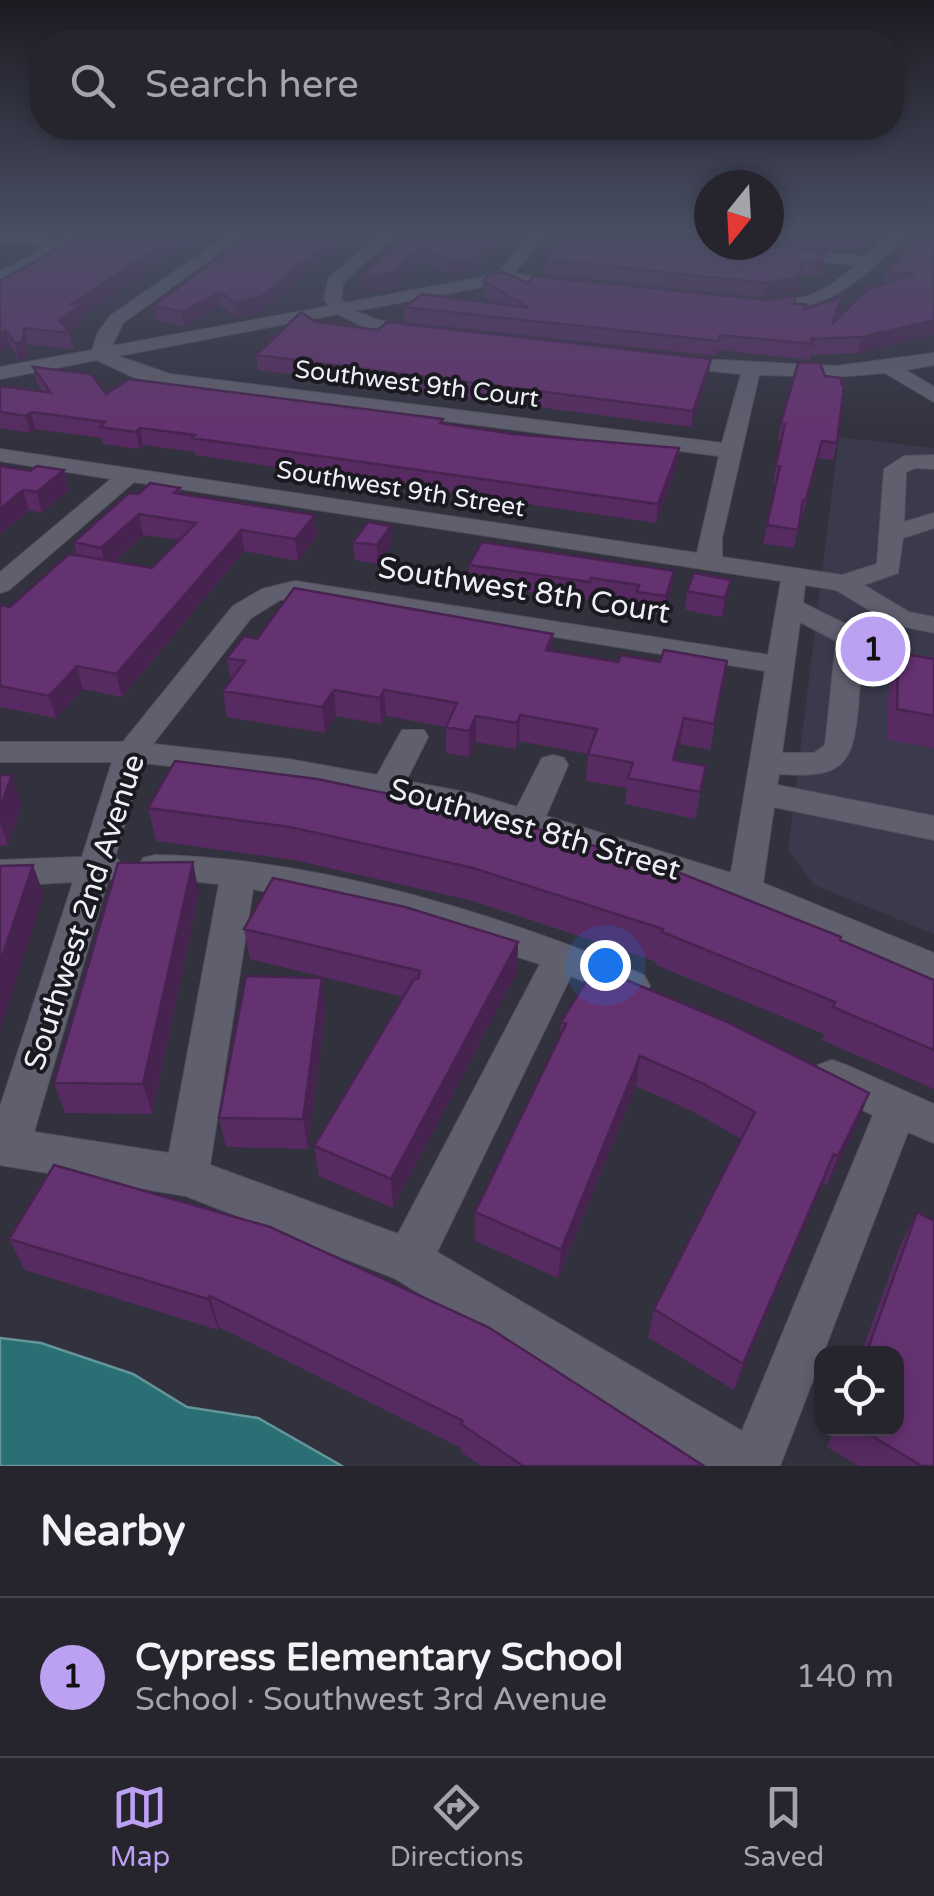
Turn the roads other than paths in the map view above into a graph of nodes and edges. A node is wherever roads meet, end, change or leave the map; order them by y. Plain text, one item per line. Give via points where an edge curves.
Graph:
1 (143, 300) edge
2 (333, 300) edge
3 (380, 300) edge
4 (807, 300) edge
5 (727, 302) edge
6 (338, 308) junction
7 (448, 335) edge
8 (100, 355) junction
9 (656, 359) edge
10 (934, 359) edge
11 (891, 369) junction
12 (751, 370) junction
13 (0, 373) edge
14 (934, 396) edge
15 (731, 451) junction
16 (0, 456) edge
17 (934, 462) edge
18 (129, 475) junction
19 (934, 520) edge
20 (892, 534) junction
21 (709, 562) junction
22 (843, 583) junction
23 (0, 585) edge
24 (792, 591) junction
25 (258, 599) joint
26 (934, 625) edge
27 (598, 636) junction
28 (780, 665) junction
29 (587, 670) edge
30 (413, 737) dead end
31 (0, 752) edge
32 (131, 752) junction
33 (553, 765) dead end
34 (764, 778) junction
35 (386, 786) junction
36 (528, 821) junction
37 (934, 828) edge
38 (93, 868) junction
39 (238, 872) junction
40 (0, 873) edge
41 (745, 890) junction
42 (563, 955) junction
43 (934, 969) edge
44 (668, 1003) edge
45 (792, 1059) edge
46 (916, 1116) edge
47 (5, 1145) edge
48 (187, 1176) junction
49 (409, 1261) junction
50 (752, 1466) edge

1 - 8 street via 117,319
2 - 6 street
3 - 6 street
4 - 5 street
6 - 7 street via 366,322
6 - 8 street
8 - 13 street
8 - 15 street, Southwest 9th Court via 170,380
9 - 12 street
10 - 11 street
11 - 12 street
11 - 14 street
12 - 15 street
15 - 21 street
16 - 18 street, Southwest 9th Street
17 - 20 street via 896,469
18 - 21 street, Southwest 9th Street
18 - 23 street
19 - 20 street
20 - 22 street via 889,568
21 - 24 street, Southwest 9th Street
22 - 24 street
22 - 26 street via 902,618
24 - 28 street
24 - 34 street via 850,636 840,746 824,762
25 - 27 street, Southwest 8th Court via 304,588
25 - 32 street, Southwest 2nd Avenue
27 - 28 street, Southwest 8th Court
27 - 29 street
28 - 34 street
30 - 35 street
31 - 32 street, Southwest 8th Street
32 - 35 street, Southwest 8th Street
32 - 38 street, Southwest 2nd Avenue
33 - 36 street
34 - 37 street
34 - 41 street
35 - 36 street, Southwest 8th Street
36 - 41 street, Southwest 8th Street
38 - 39 street
38 - 40 street
38 - 47 street, Southwest 2nd Avenue
39 - 42 street via 404,906
39 - 48 street
41 - 43 street, Southwest 8th Street
42 - 44 street
42 - 49 street
45 - 46 street
46 - 50 street
47 - 48 street
48 - 49 street
49 - 50 street

